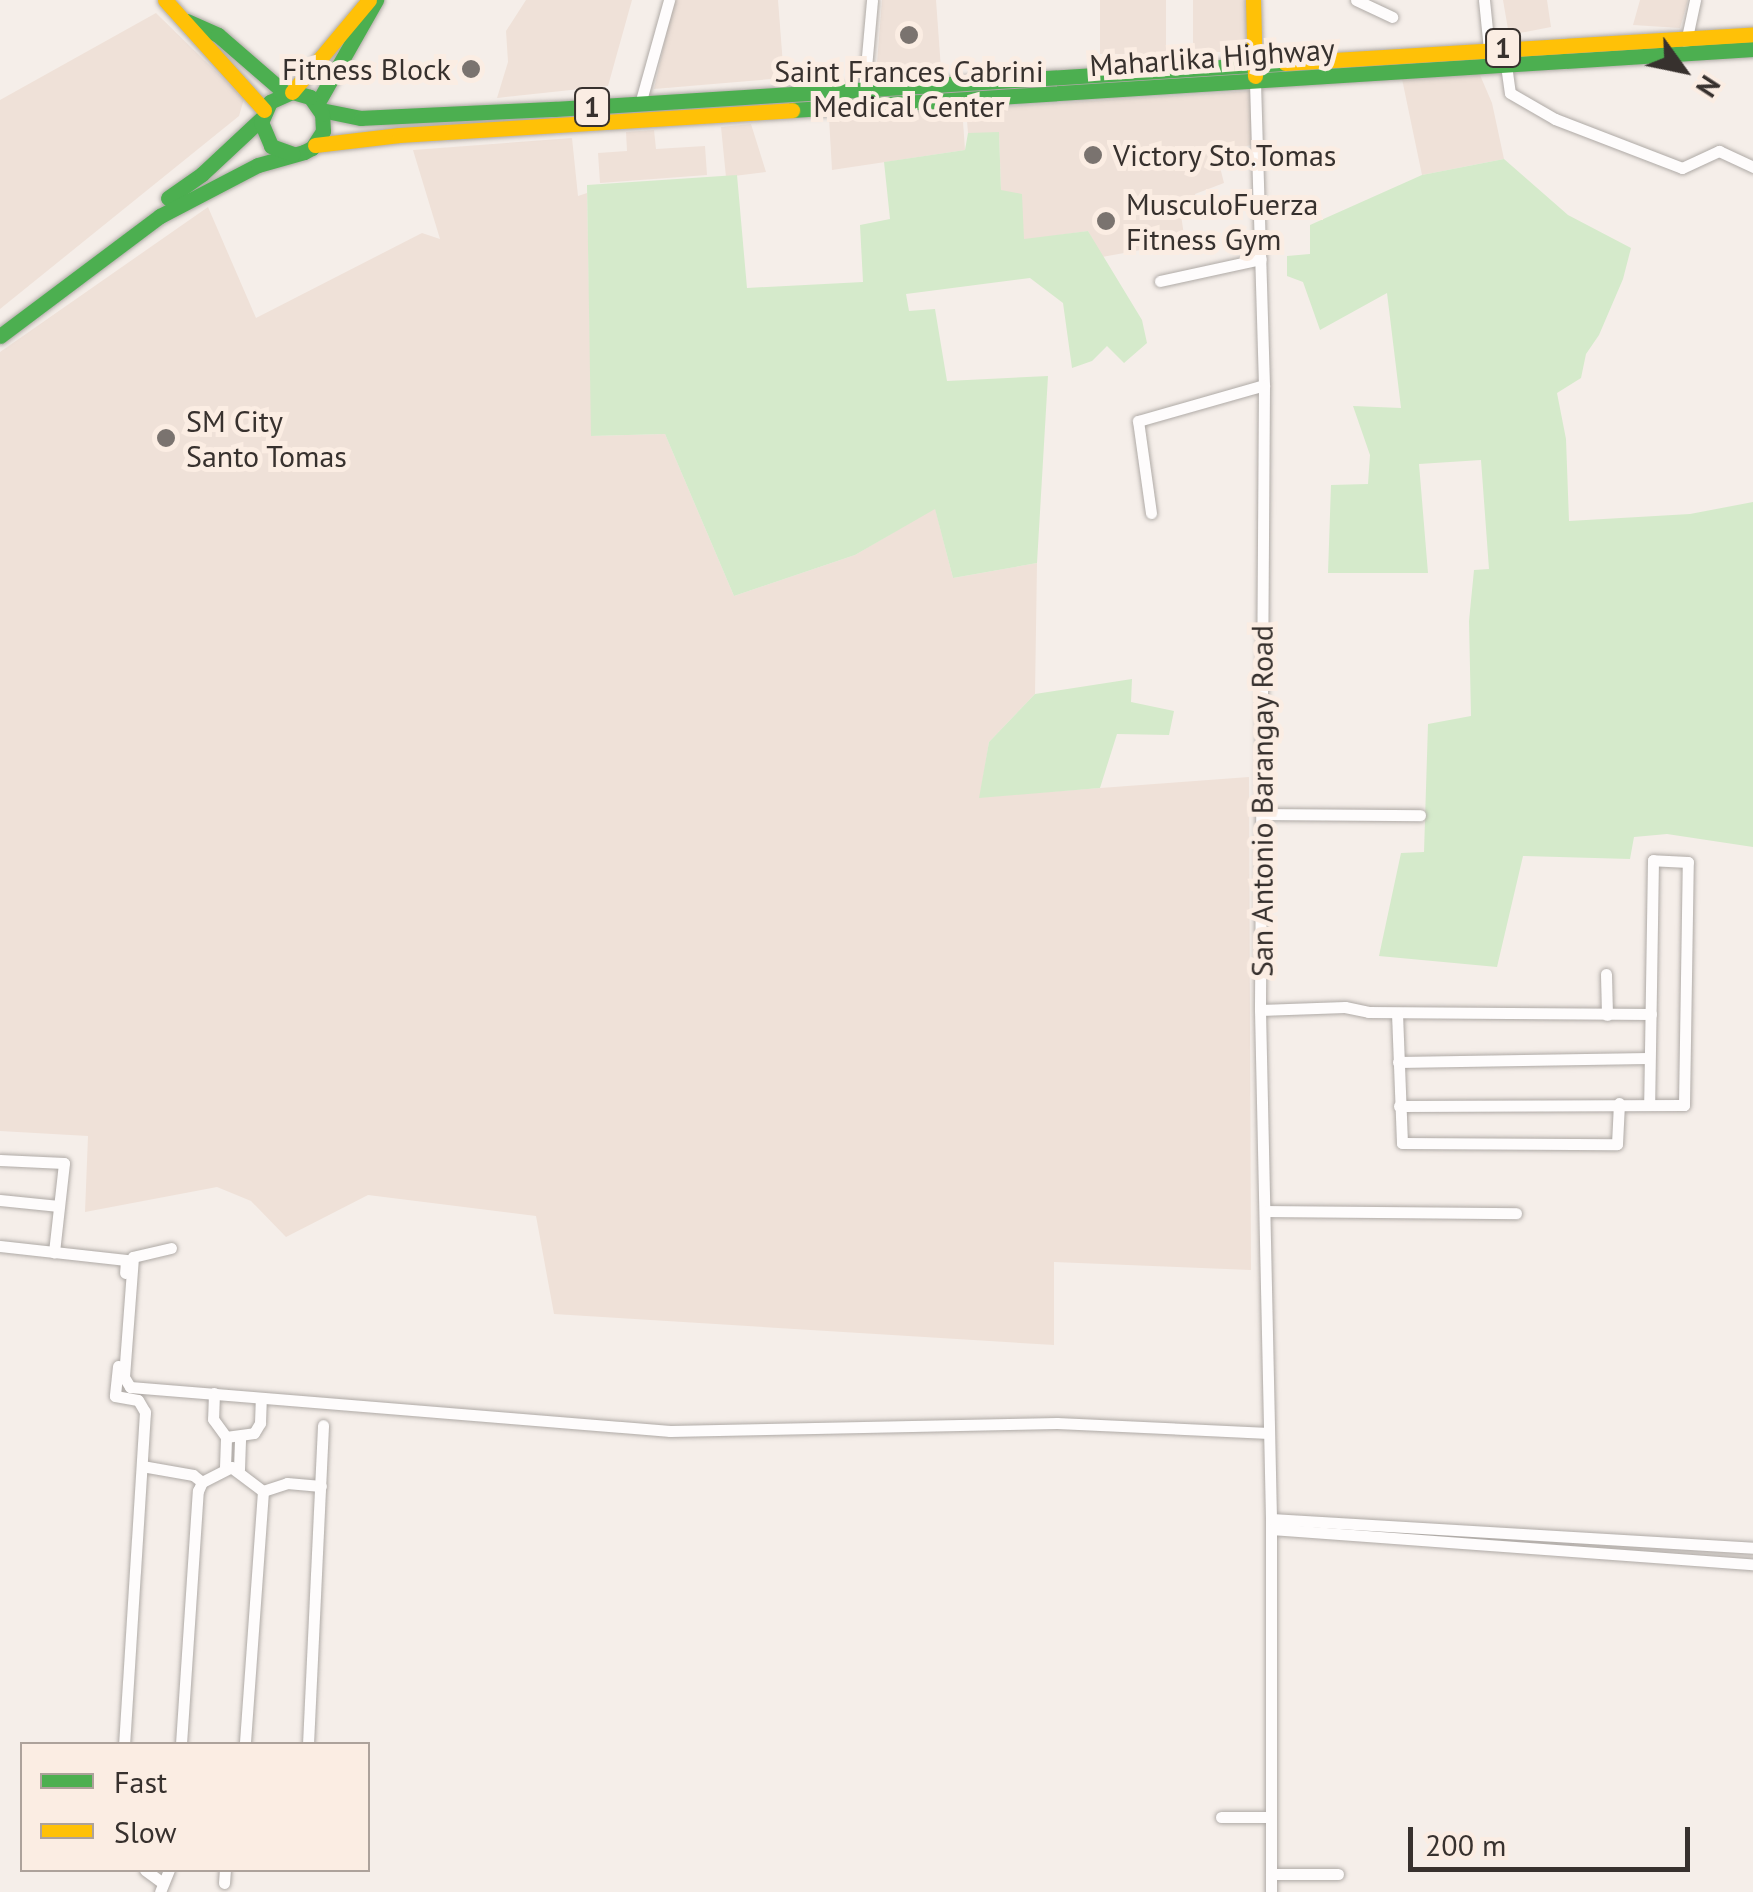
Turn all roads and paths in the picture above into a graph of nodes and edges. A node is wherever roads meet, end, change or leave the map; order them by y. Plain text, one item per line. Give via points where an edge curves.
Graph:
1 (164, 0) edge
2 (373, 0) edge
3 (670, 0) edge
4 (872, 0) edge
5 (1254, 0) edge
6 (1356, 0) edge
7 (1484, 0) edge
8 (1695, 0) edge
9 (1392, 17) dead end
10 (187, 22) junction
11 (1753, 34) edge
12 (1686, 44) junction
13 (1489, 49) junction
14 (1753, 49) edge
15 (1254, 63) junction
16 (1506, 65) junction
17 (1255, 82) junction
18 (288, 92) junction
19 (864, 98) junction
20 (640, 104) junction
21 (319, 107) junction
22 (263, 114) junction
23 (315, 145) junction
24 (293, 154) junction
25 (1753, 167) edge
26 (1261, 258) junction
27 (1160, 280) dead end
28 (0, 322) edge
29 (0, 336) edge
30 (1264, 385) junction
31 (1151, 513) dead end
32 (1263, 814) junction
33 (1420, 815) dead end
34 (1606, 974) dead end
35 (1260, 1010) junction
36 (1397, 1012) junction
37 (1651, 1014) junction
38 (1607, 1015) junction
39 (1648, 1058) junction
40 (1398, 1062) junction
41 (1619, 1103) junction
42 (1650, 1103) junction
43 (1399, 1106) junction
44 (0, 1160) edge
45 (0, 1200) edge
46 (59, 1206) junction
47 (1267, 1211) junction
48 (1516, 1213) dead end
49 (0, 1246) edge
50 (171, 1248) dead end
51 (54, 1252) junction
52 (214, 1393) junction
53 (261, 1399) junction
54 (323, 1426) dead end
55 (1269, 1434) junction
56 (233, 1437) junction
57 (142, 1466) junction
58 (225, 1467) junction
59 (239, 1469) junction
60 (202, 1482) junction
61 (321, 1486) junction
62 (263, 1491) junction
63 (1271, 1524) junction
64 (1753, 1548) edge
65 (1753, 1564) edge
66 (124, 1742) edge
67 (181, 1742) edge
68 (245, 1742) edge
69 (308, 1742) edge
70 (1221, 1817) dead end
71 (1272, 1817) junction
72 (1272, 1874) junction
73 (1338, 1874) dead end
74 (1272, 1892) edge

1 - 10 main road
2 - 18 main road
2 - 21 main road
3 - 20 street
4 - 19 street
5 - 15 main road
6 - 9 street
7 - 13 street
8 - 12 street
10 - 18 main road via 218,34
10 - 22 main road
11 - 12 main road, Maharlika Highway / 1
12 - 13 main road, Maharlika Highway / 1
12 - 14 main road, Maharlika Highway / 1
12 - 16 main road, Maharlika Highway / 1
13 - 15 main road, Maharlika Highway / 1
15 - 17 main road
15 - 19 main road, Maharlika Highway / 1
16 - 17 main road, Maharlika Highway / 1
16 - 25 street via 1510,93 1555,119 1682,168 1719,151
17 - 19 main road, Maharlika Highway / 1
17 - 26 street, San Antonio Barangay Road
18 - 21 main road, 1
18 - 22 main road
19 - 20 main road, Maharlika Highway / 1
19 - 23 main road, Maharlika Highway / 1
20 - 21 main road, Maharlika Highway / 1 via 361,118
21 - 23 main road via 323,128
22 - 24 main road via 268,142
22 - 28 main road via 202,174
23 - 24 main road, 1
24 - 29 main road, 1 via 160,216
26 - 27 street
26 - 30 street, San Antonio Barangay Road
30 - 31 street via 1138,421
30 - 32 street, San Antonio Barangay Road
32 - 33 street
32 - 35 street, San Antonio Barangay Road
34 - 38 street
35 - 36 street
35 - 47 street, San Antonio Barangay Road
36 - 38 street
36 - 40 street
37 - 38 street
37 - 39 street
37 - 42 street via 1653,860 1688,862 1684,1106
39 - 40 street
39 - 42 street
40 - 43 street
41 - 42 street
41 - 43 street
41 - 43 street via 1617,1144 1402,1144
44 - 46 street via 64,1163
45 - 46 street
46 - 51 street
47 - 48 street
47 - 55 street, San Antonio Barangay Road
49 - 51 street
50 - 52 street via 132,1257 124,1377 130,1387
51 - 57 street via 126,1260 115,1396 138,1400 146,1412
52 - 53 street
52 - 56 street via 213,1419
53 - 55 street via 670,1431 1057,1423
53 - 56 street via 254,1433
54 - 61 street
55 - 63 street, San Antonio Barangay Road
56 - 58 street
56 - 59 street
57 - 60 street
57 - 66 street
58 - 59 street
58 - 60 street
59 - 62 street
60 - 67 street
61 - 62 street
61 - 69 street
62 - 68 street
63 - 64 street
63 - 65 street
63 - 71 street, San Antonio Barangay Road
70 - 71 street
71 - 72 street, San Antonio Barangay Road
72 - 73 street
72 - 74 street, San Antonio Barangay Road

